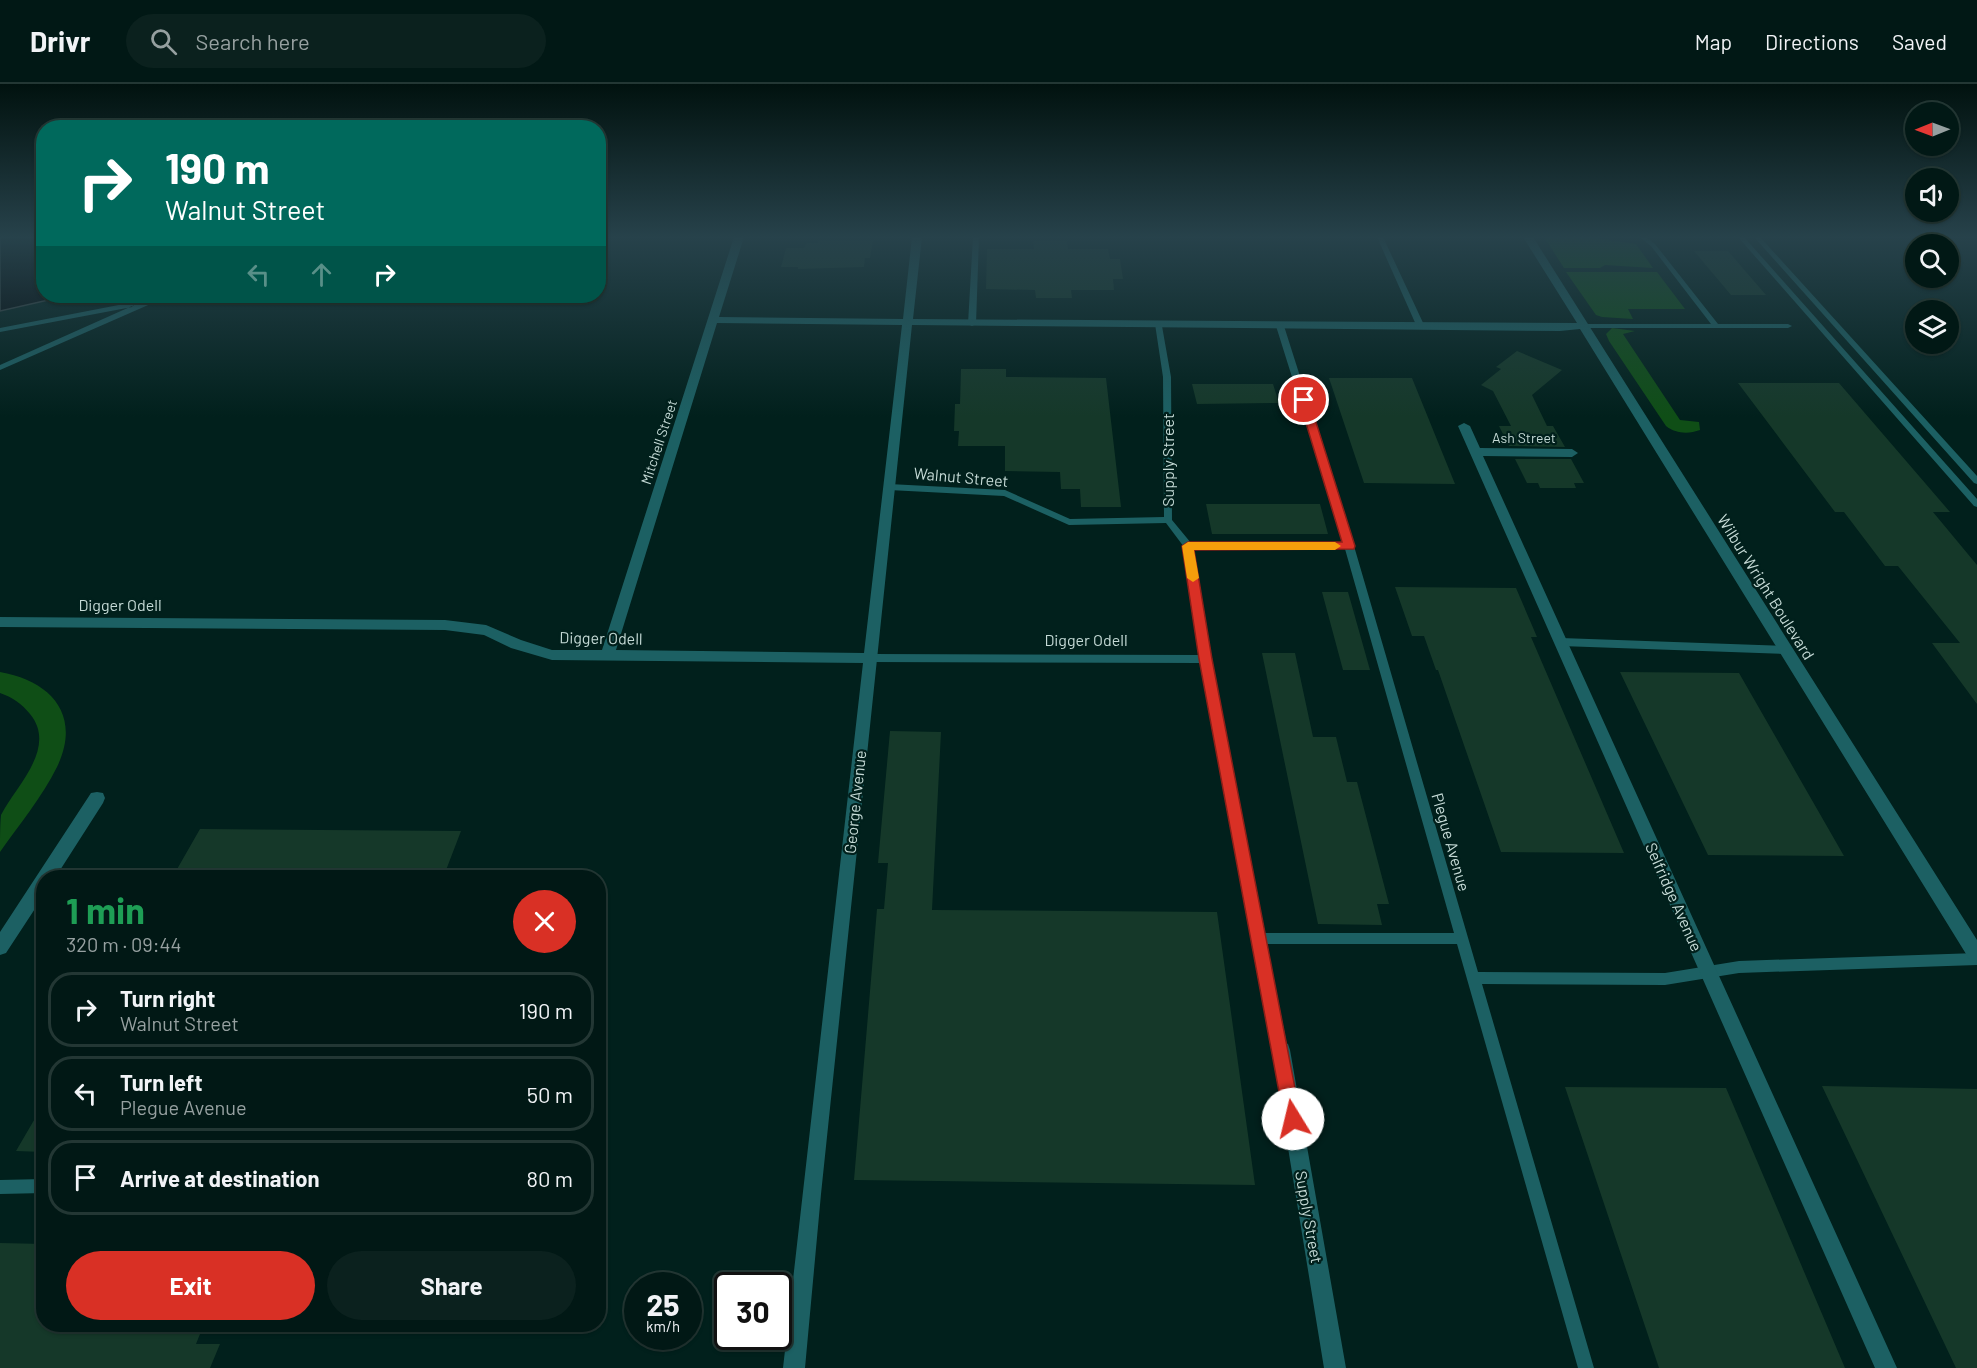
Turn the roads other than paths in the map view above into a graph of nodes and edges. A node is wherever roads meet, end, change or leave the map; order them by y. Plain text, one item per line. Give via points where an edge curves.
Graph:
1 (720, 297) edge
2 (910, 297) edge
3 (973, 297) edge
4 (1407, 297) edge
5 (1565, 297) edge
6 (1693, 297) edge
7 (1794, 297) edge
8 (1811, 297) edge
9 (138, 303) edge
10 (146, 303) edge
11 (713, 320) junction
12 (907, 323) junction
13 (972, 324) junction
14 (1158, 326) junction
15 (1280, 326) junction
16 (1583, 326) junction
17 (1716, 326) junction
18 (1788, 326) dead end
19 (1421, 327) junction
20 (0, 330) edge
21 (0, 368) edge
22 (1464, 426) dead end
23 (1476, 452) junction
24 (1572, 453) dead end
25 (1977, 481) edge
26 (889, 487) junction
27 (1977, 504) edge
28 (1168, 520) junction
29 (1188, 546) junction
30 (1349, 546) junction
31 (0, 622) edge
32 (1561, 642) junction
33 (1786, 650) junction
34 (607, 657) junction
35 (871, 658) junction
36 (1206, 659) junction
37 (97, 798) dead end
38 (50, 870) edge
39 (36, 891) edge
40 (1461, 938) junction
41 (1260, 939) junction
42 (0, 947) edge
43 (1977, 958) edge
44 (1708, 972) junction
45 (1473, 978) junction
46 (1281, 1050) joint
47 (36, 1186) edge
48 (0, 1187) edge
49 (795, 1368) edge
50 (1335, 1368) edge
51 (1586, 1368) edge
52 (1886, 1368) edge

1 - 11 street, Mitchell Street
2 - 12 street, George Avenue
3 - 13 lane
4 - 19 lane
5 - 16 street, Wilbur Wright Boulevard
6 - 17 lane
7 - 27 lane
8 - 25 lane
9 - 20 lane
10 - 21 lane
11 - 12 street
11 - 34 street, Mitchell Street
12 - 13 street
12 - 26 street, George Avenue
13 - 14 street
14 - 15 street
14 - 28 lane, Supply Street via 1167,377
15 - 19 street
15 - 30 lane, Plegue Avenue
16 - 17 lane
16 - 19 street
16 - 33 street, Wilbur Wright Boulevard
17 - 18 lane
22 - 23 street, Selfridge Avenue
23 - 24 street, Ash Street
23 - 32 street, Selfridge Avenue
26 - 28 lane, Walnut Street via 1005,493 1069,522
26 - 35 street, George Avenue
28 - 29 lane, Supply Street
29 - 30 lane
29 - 36 lane, Supply Street
30 - 40 lane, Plegue Avenue
31 - 34 street, Digger Odell via 445,625 486,630 552,655
32 - 33 lane
32 - 44 street, Selfridge Avenue
33 - 43 street, Wilbur Wright Boulevard
34 - 35 street, Digger Odell
35 - 36 lane, Digger Odell
35 - 49 street, George Avenue
36 - 41 lane, Supply Street
37 - 38 street
39 - 42 street
40 - 41 lane
40 - 45 lane, Plegue Avenue
41 - 46 lane, Supply Street
43 - 44 lane via 1739,967
44 - 45 lane via 1665,979
44 - 52 street, Selfridge Avenue
45 - 51 lane, Plegue Avenue
46 - 50 street, Supply Street
47 - 48 lane

